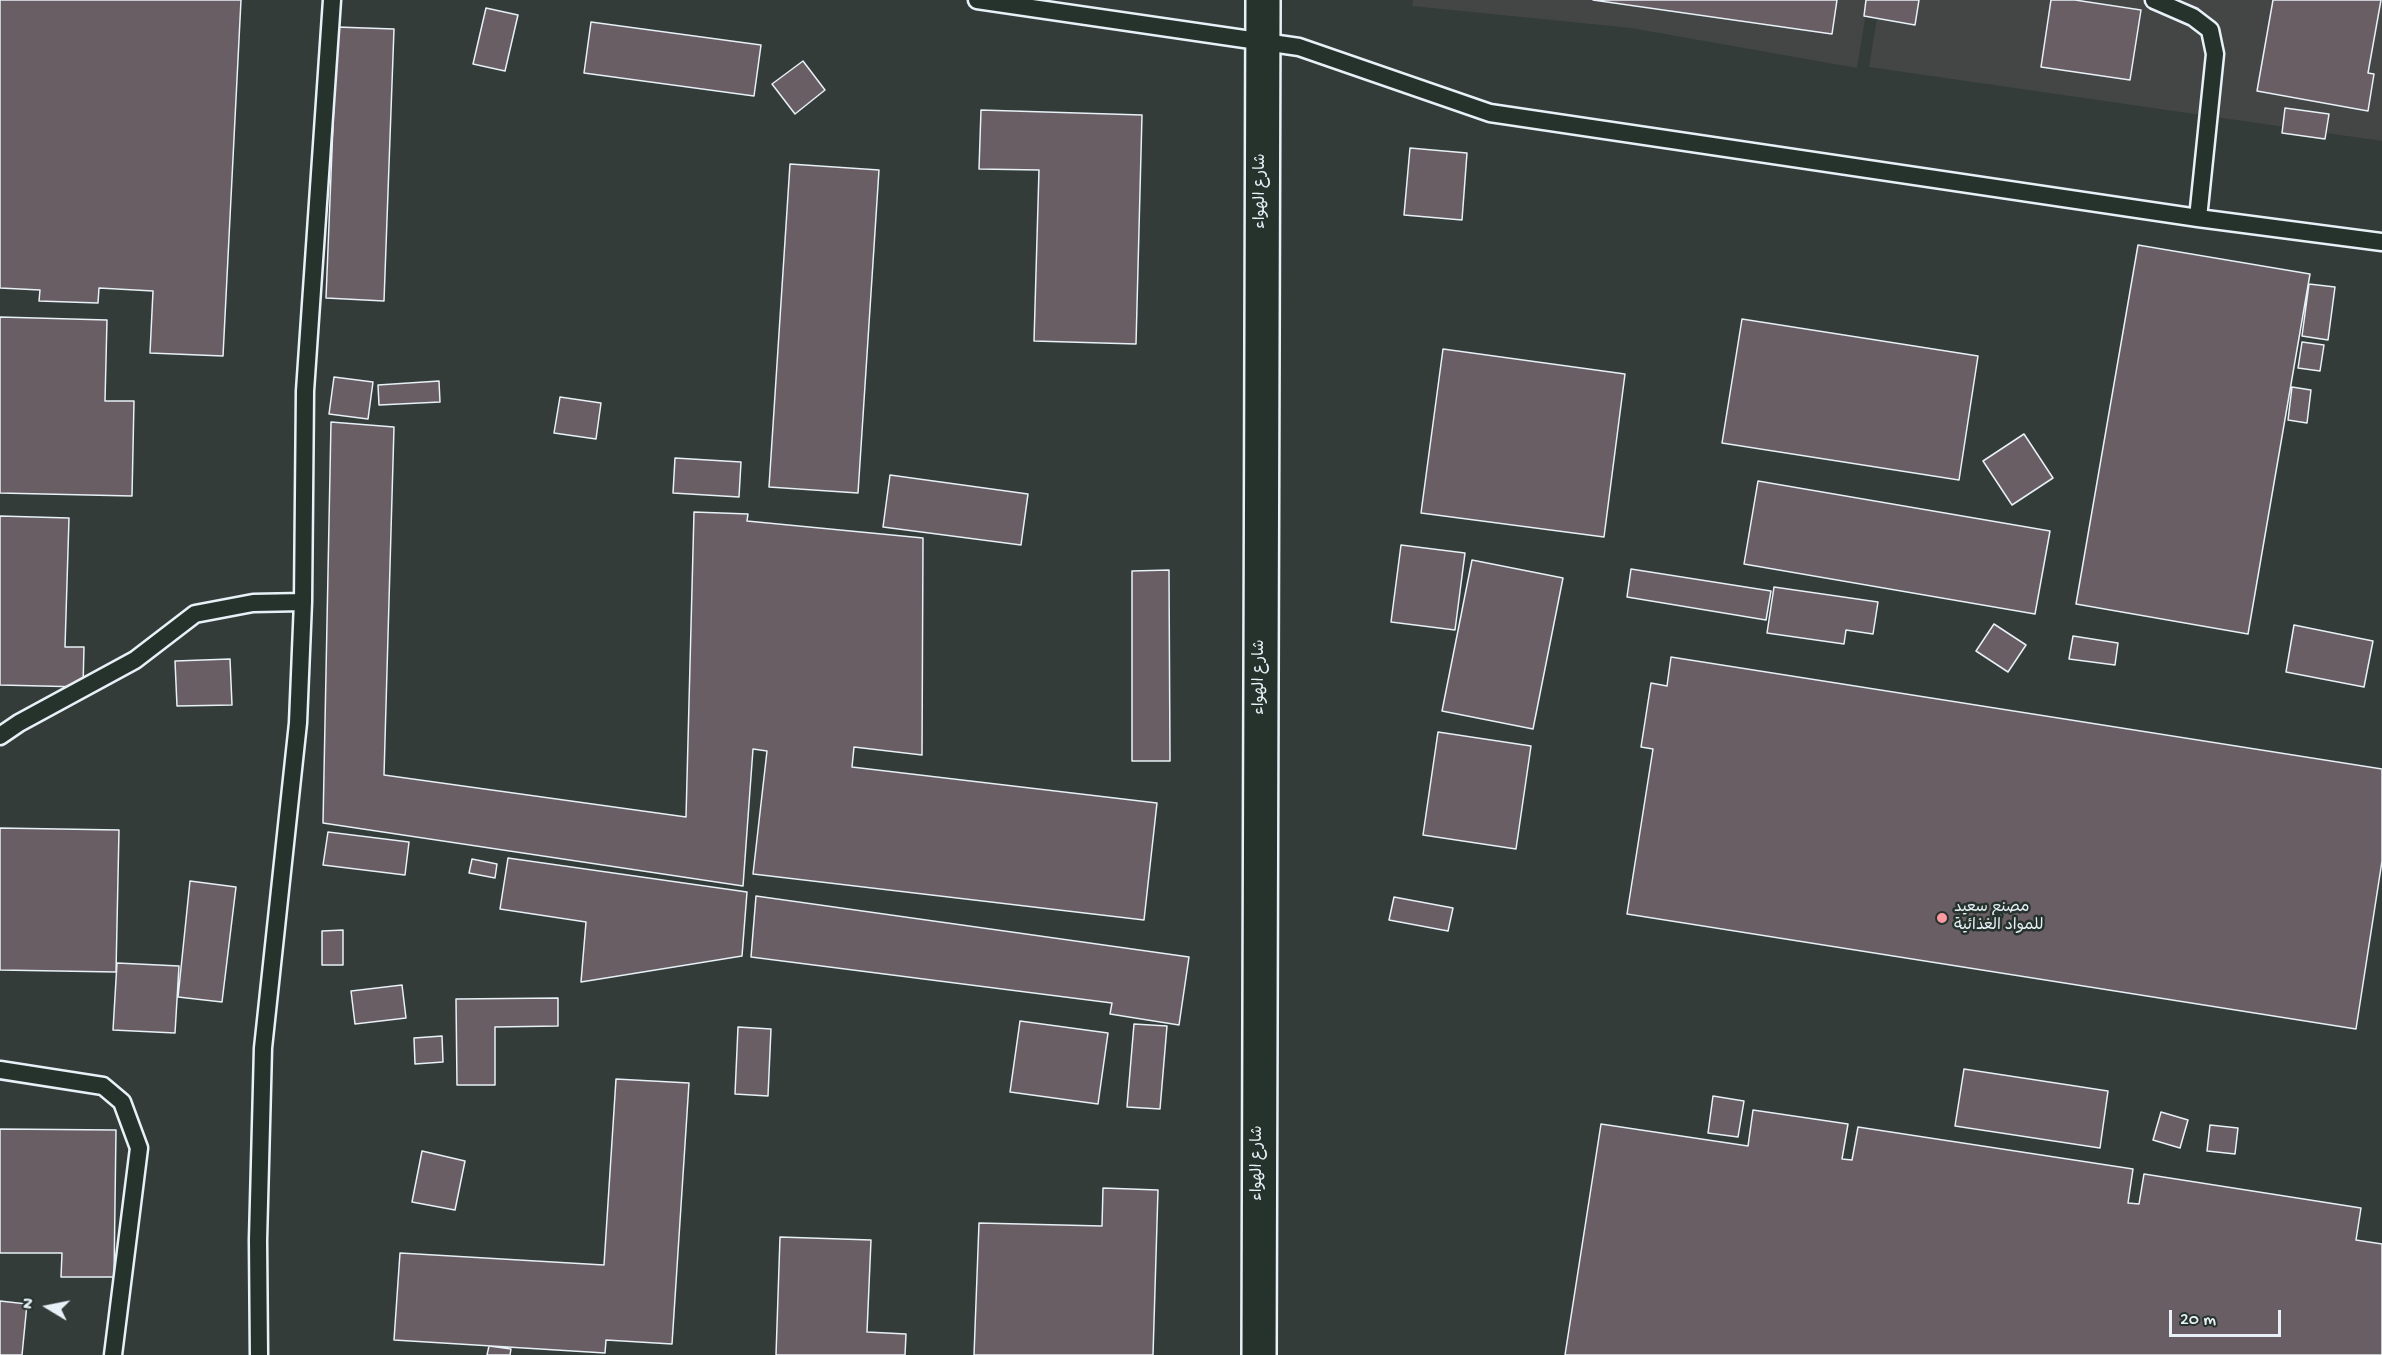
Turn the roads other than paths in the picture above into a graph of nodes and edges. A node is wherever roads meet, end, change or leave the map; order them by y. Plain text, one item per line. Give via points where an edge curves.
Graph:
1 (332, 0) edge
2 (978, 0) edge
3 (1263, 0) edge
4 (2154, 0) edge
5 (1263, 41) junction
6 (2198, 218) junction
7 (2382, 242) edge
8 (303, 602) junction
9 (0, 736) edge
10 (0, 1070) edge
11 (113, 1355) edge
12 (259, 1355) edge
13 (1259, 1355) edge

1 - 8 lane via 305,391
2 - 5 lane
3 - 5 street, شارع الهواء
4 - 6 lane via 2193,17 2210,30 2215,54
5 - 6 lane via 1299,47 1490,114
5 - 13 street, شارع الهواء
6 - 7 lane
8 - 9 lane via 253,603 195,614 135,660
8 - 12 lane via 298,723 263,1048
10 - 11 lane via 103,1086 122,1102 139,1149

